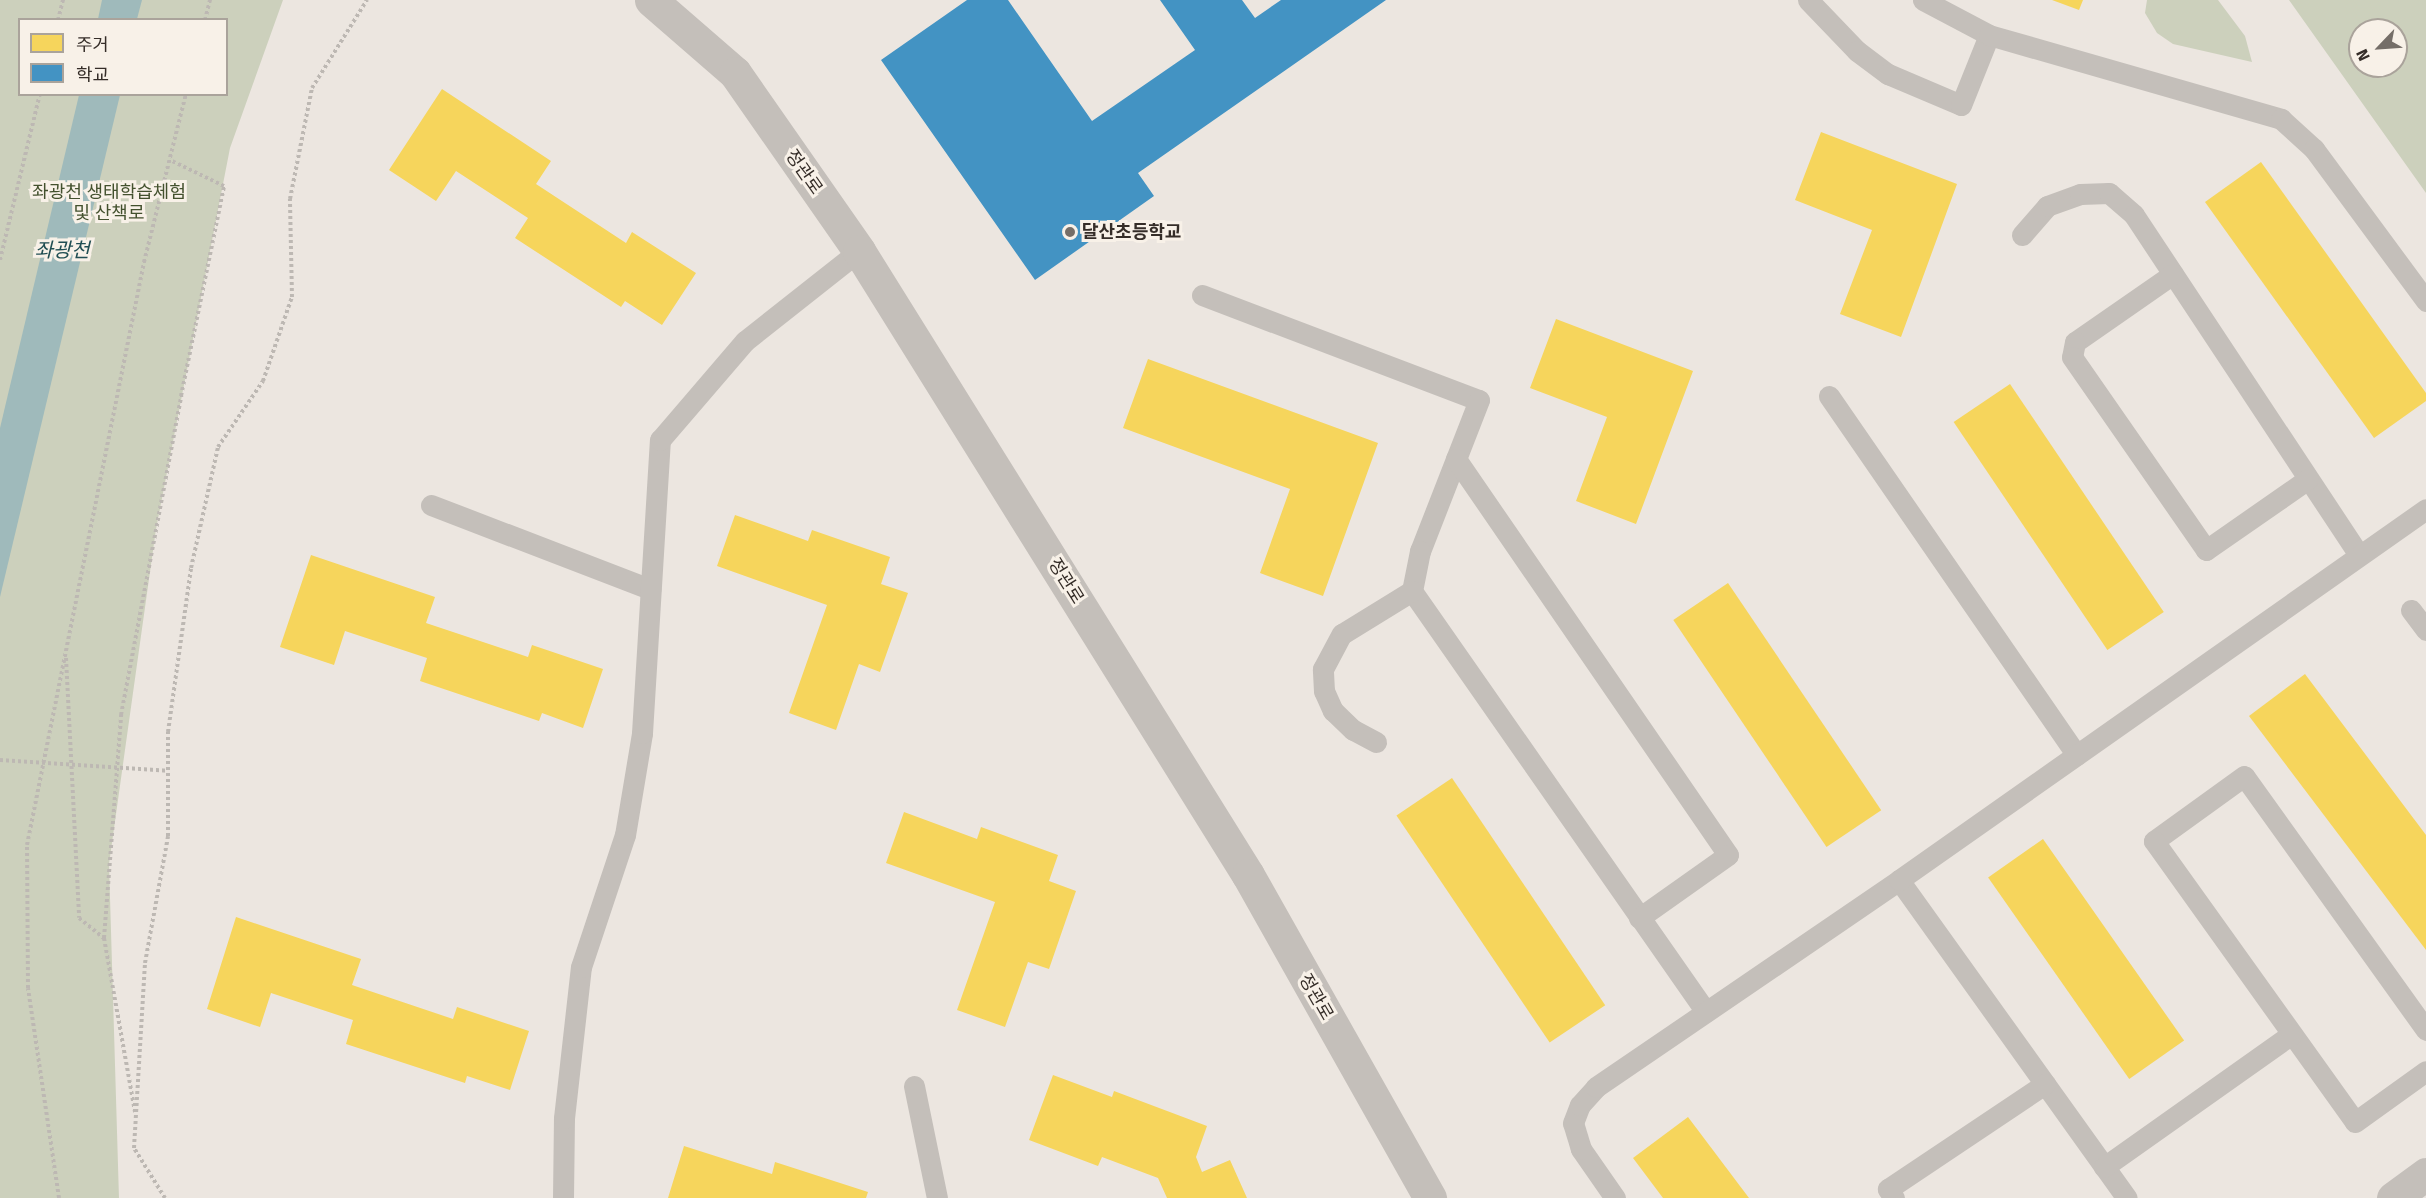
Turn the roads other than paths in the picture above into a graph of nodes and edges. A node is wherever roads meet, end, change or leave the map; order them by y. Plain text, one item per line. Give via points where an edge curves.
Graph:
1 (651, 0) edge
2 (1808, 0) edge
3 (1923, 0) edge
4 (1989, 35) junction
5 (2022, 235) dead end
6 (859, 251) junction
7 (2173, 274) junction
8 (1202, 295) dead end
9 (2426, 301) edge
10 (1829, 396) dead end
11 (1456, 459) junction
12 (2308, 478) junction
13 (430, 505) dead end
14 (2426, 509) edge
15 (2359, 555) junction
16 (650, 589) junction
17 (1412, 591) junction
18 (2411, 610) dead end
19 (2426, 630) edge
20 (1377, 742) dead end
21 (2077, 755) junction
22 (1899, 880) junction
23 (1639, 918) junction
24 (1706, 1012) junction
25 (2426, 1030) edge
26 (2292, 1034) junction
27 (2426, 1071) edge
28 (2045, 1084) junction
29 (914, 1086) dead end
30 (2104, 1167) junction
31 (2426, 1174) edge
32 (563, 1198) edge
33 (937, 1198) edge
34 (1430, 1198) edge
35 (1616, 1198) edge
36 (1894, 1198) edge
37 (2127, 1198) edge
38 (2393, 1198) edge

1 - 6 street, 정관로 via 735,73
2 - 4 lane via 1857,51 1888,74 1961,105
3 - 4 lane
4 - 9 lane via 2281,119 2314,149
5 - 7 lane via 2048,206 2080,194 2109,193 2134,215
6 - 16 lane via 745,341 660,440
6 - 34 street, 정관로 via 1248,876
7 - 12 lane
7 - 12 lane via 2075,342 2072,357 2206,550
8 - 11 lane via 1479,400
10 - 21 lane
11 - 17 lane via 1420,551
11 - 23 lane via 1728,855
12 - 15 lane
13 - 16 lane
14 - 15 lane
15 - 21 lane
16 - 32 lane via 642,733 625,835 581,967 564,1118
17 - 20 lane via 1342,634 1323,669 1324,691 1333,711 1353,730
17 - 23 lane
18 - 19 lane
21 - 22 lane
22 - 24 lane
22 - 28 lane
23 - 24 lane
24 - 35 lane via 1596,1087 1580,1105 1574,1123 1581,1149
25 - 26 lane via 2244,776 2154,841
26 - 27 lane via 2355,1122
26 - 30 lane
28 - 30 lane
28 - 36 lane via 1888,1189
29 - 33 lane
30 - 37 lane
31 - 38 street

